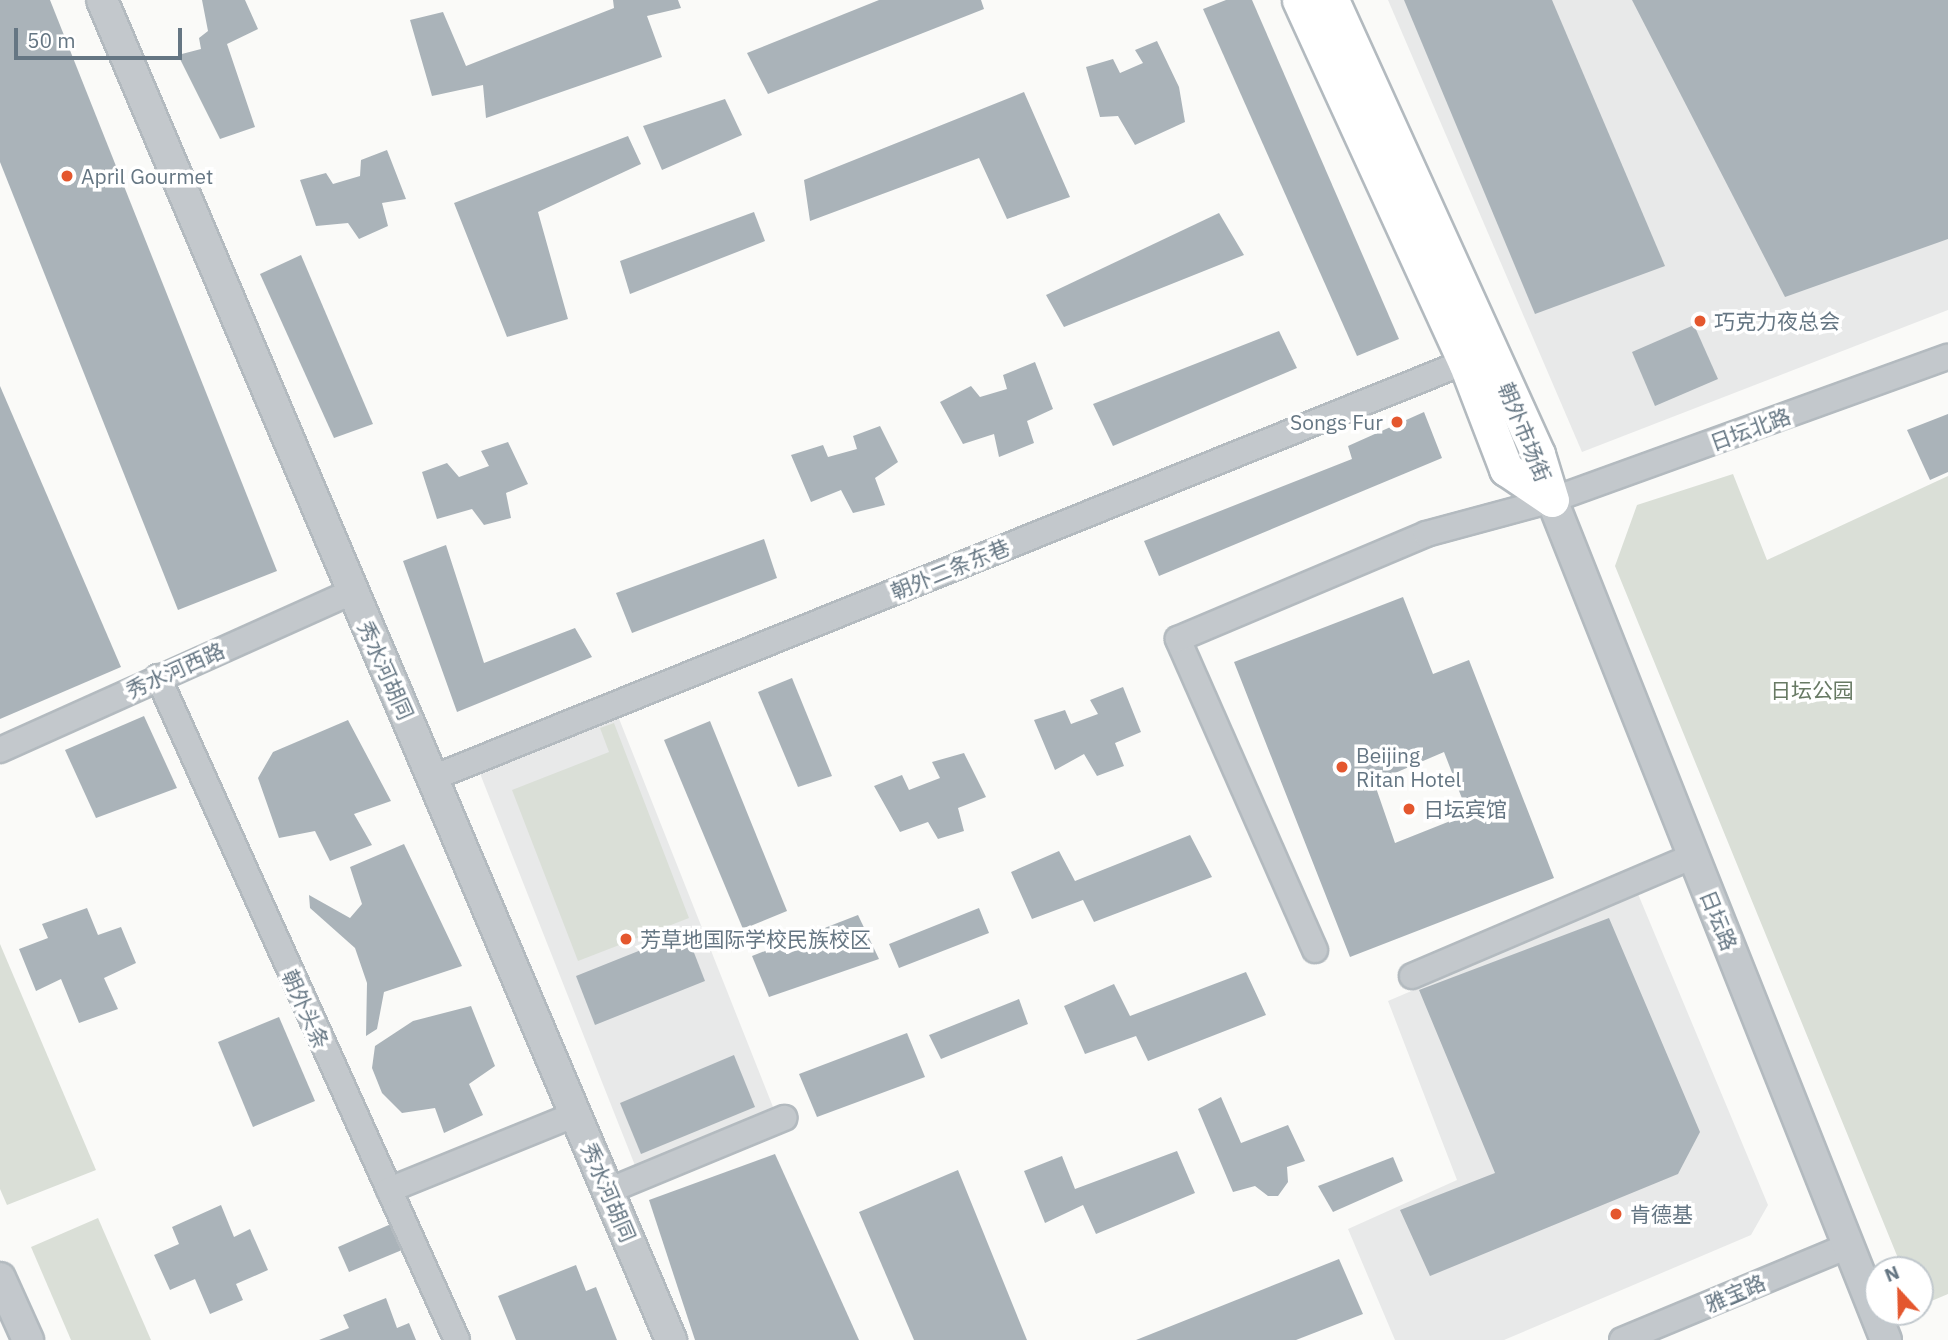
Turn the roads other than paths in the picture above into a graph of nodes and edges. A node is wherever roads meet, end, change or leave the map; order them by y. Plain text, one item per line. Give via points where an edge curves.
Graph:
1 (102, 0) edge
2 (1299, 0) edge
3 (1332, 0) edge
4 (1948, 357) edge
5 (1465, 362) junction
6 (1552, 500) junction
7 (351, 592) junction
8 (158, 677) junction
9 (0, 750) edge
10 (435, 777) junction
11 (1693, 856) junction
12 (1315, 950) dead end
13 (1412, 976) dead end
14 (576, 1114) junction
15 (784, 1118) dead end
16 (388, 1190) junction
17 (608, 1191) junction
18 (1848, 1246) junction
19 (0, 1278) edge
20 (28, 1340) edge
21 (457, 1340) edge
22 (671, 1340) edge
23 (1622, 1340) edge
24 (1886, 1340) edge

1 - 7 street, 秀水河胡同
2 - 5 main road, 朝外市场街
3 - 6 main road, 朝外市场街 via 1538,454
4 - 6 street, 日坛北路
5 - 6 main road, 朝外市场街 via 1506,469
5 - 10 street, 朝外二条东巷
6 - 11 street, 日坛路
6 - 12 street, 日坛北路 via 1426,534 1178,639
7 - 8 street, 秀水河西路
7 - 10 street, 秀水河胡同
8 - 9 street, 秀水河西路
8 - 16 street, 朝外头条
10 - 14 street, 秀水河胡同
11 - 13 street
11 - 18 street, 日坛路
14 - 16 street
14 - 17 street, 秀水河胡同
15 - 17 street
16 - 21 street, 朝外头条
17 - 22 street, 秀水河胡同
18 - 23 street, 雅宝路
18 - 24 street, 日坛路
19 - 20 street

